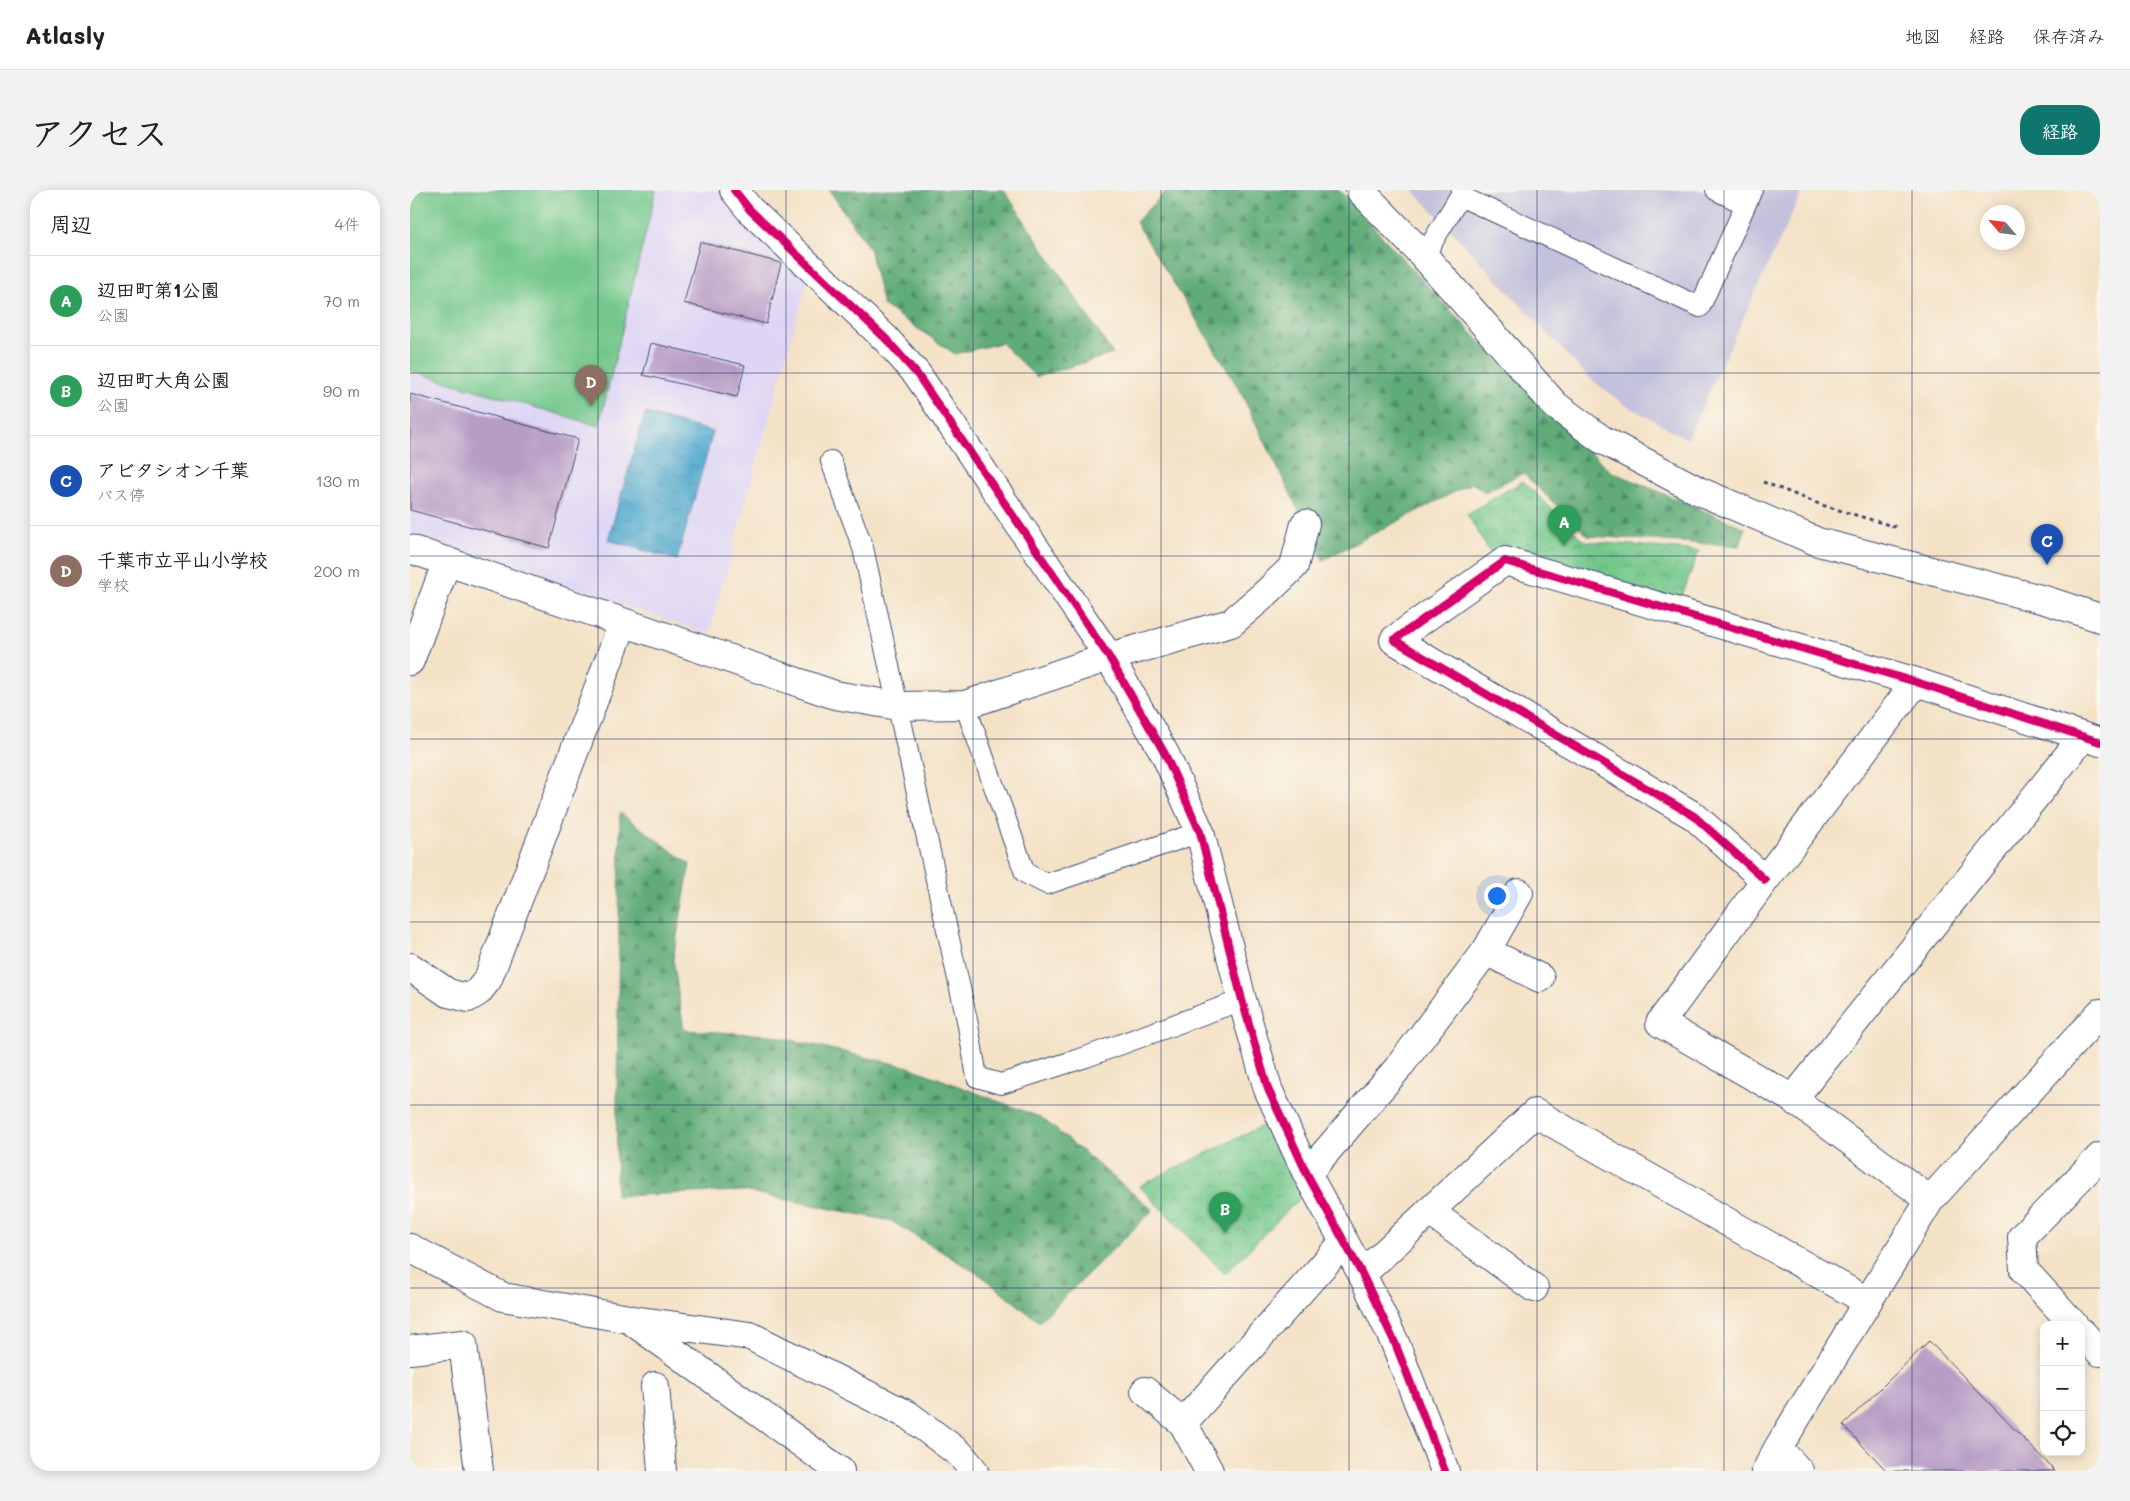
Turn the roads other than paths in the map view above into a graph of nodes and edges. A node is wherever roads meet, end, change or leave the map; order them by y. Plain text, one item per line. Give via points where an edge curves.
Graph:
1 (734, 190) edge
2 (1360, 190) edge
3 (1716, 190) edge
4 (1748, 197) edge
5 (1424, 256) junction
6 (831, 461) dead end
7 (1305, 524) dead end
8 (410, 549) edge
9 (447, 561) junction
10 (2100, 618) edge
11 (623, 624) junction
12 (1109, 657) junction
13 (410, 661) edge
14 (1916, 682) junction
15 (965, 705) junction
16 (898, 706) junction
17 (2091, 740) edge
18 (1200, 832) junction
19 (1766, 880) junction
20 (1519, 893) dead end
21 (1486, 951) junction
22 (410, 966) edge
23 (1540, 978) dead end
24 (1242, 1000) junction
25 (2100, 1014) edge
26 (1793, 1099) junction
27 (2100, 1158) edge
28 (1306, 1174) junction
29 (1930, 1200) junction
30 (1428, 1211) junction
31 (1344, 1242) junction
32 (410, 1248) edge
33 (1362, 1274) junction
34 (1534, 1288) dead end
35 (1868, 1301) junction
36 (629, 1319) junction
37 (2070, 1321) edge
38 (2085, 1336) edge
39 (410, 1350) edge
40 (2100, 1352) edge
41 (655, 1386) dead end
42 (1145, 1391) dead end
43 (1183, 1422) junction
44 (1772, 1460) edge
45 (1439, 1469) edge
46 (479, 1471) edge
47 (662, 1471) edge
48 (840, 1471) edge
49 (974, 1471) edge
50 (1209, 1471) edge
51 (1799, 1471) edge

1 - 12 street via 750,210 886,339 917,374
2 - 5 street
3 - 4 lane
4 - 5 lane via 1700,307 1460,196
5 - 10 street via 1555,405 1601,439 1700,491 1818,542 2045,600
6 - 16 lane via 863,548
7 - 12 street via 1294,566 1231,623
8 - 9 street
9 - 11 street
9 - 13 street
11 - 16 street via 835,695
11 - 22 street via 488,979 478,992 468,998 448,993
12 - 15 street
12 - 18 street via 1165,754
14 - 17 street
14 - 19 street
14 - 19 street via 1505,561 1394,640 1694,816
15 - 16 street
15 - 18 lane via 1025,873 1047,884
16 - 24 lane via 977,1077 1001,1084
17 - 26 street
18 - 24 street
19 - 26 street via 1660,1023
20 - 21 street
21 - 23 street
21 - 28 street via 1398,1068
24 - 28 street via 1268,1089
25 - 29 street
26 - 29 street
27 - 37 street via 2022,1238 2024,1270
28 - 31 street
29 - 35 street
30 - 33 street
30 - 34 street
30 - 35 street via 1535,1113
31 - 33 street
31 - 43 street
32 - 36 street via 504,1297
33 - 45 street via 1395,1343
35 - 44 street
36 - 48 street
36 - 49 street via 750,1336 908,1415 960,1454
38 - 40 street
39 - 46 street via 463,1344
41 - 47 street
42 - 43 street
43 - 50 street
44 - 51 street

